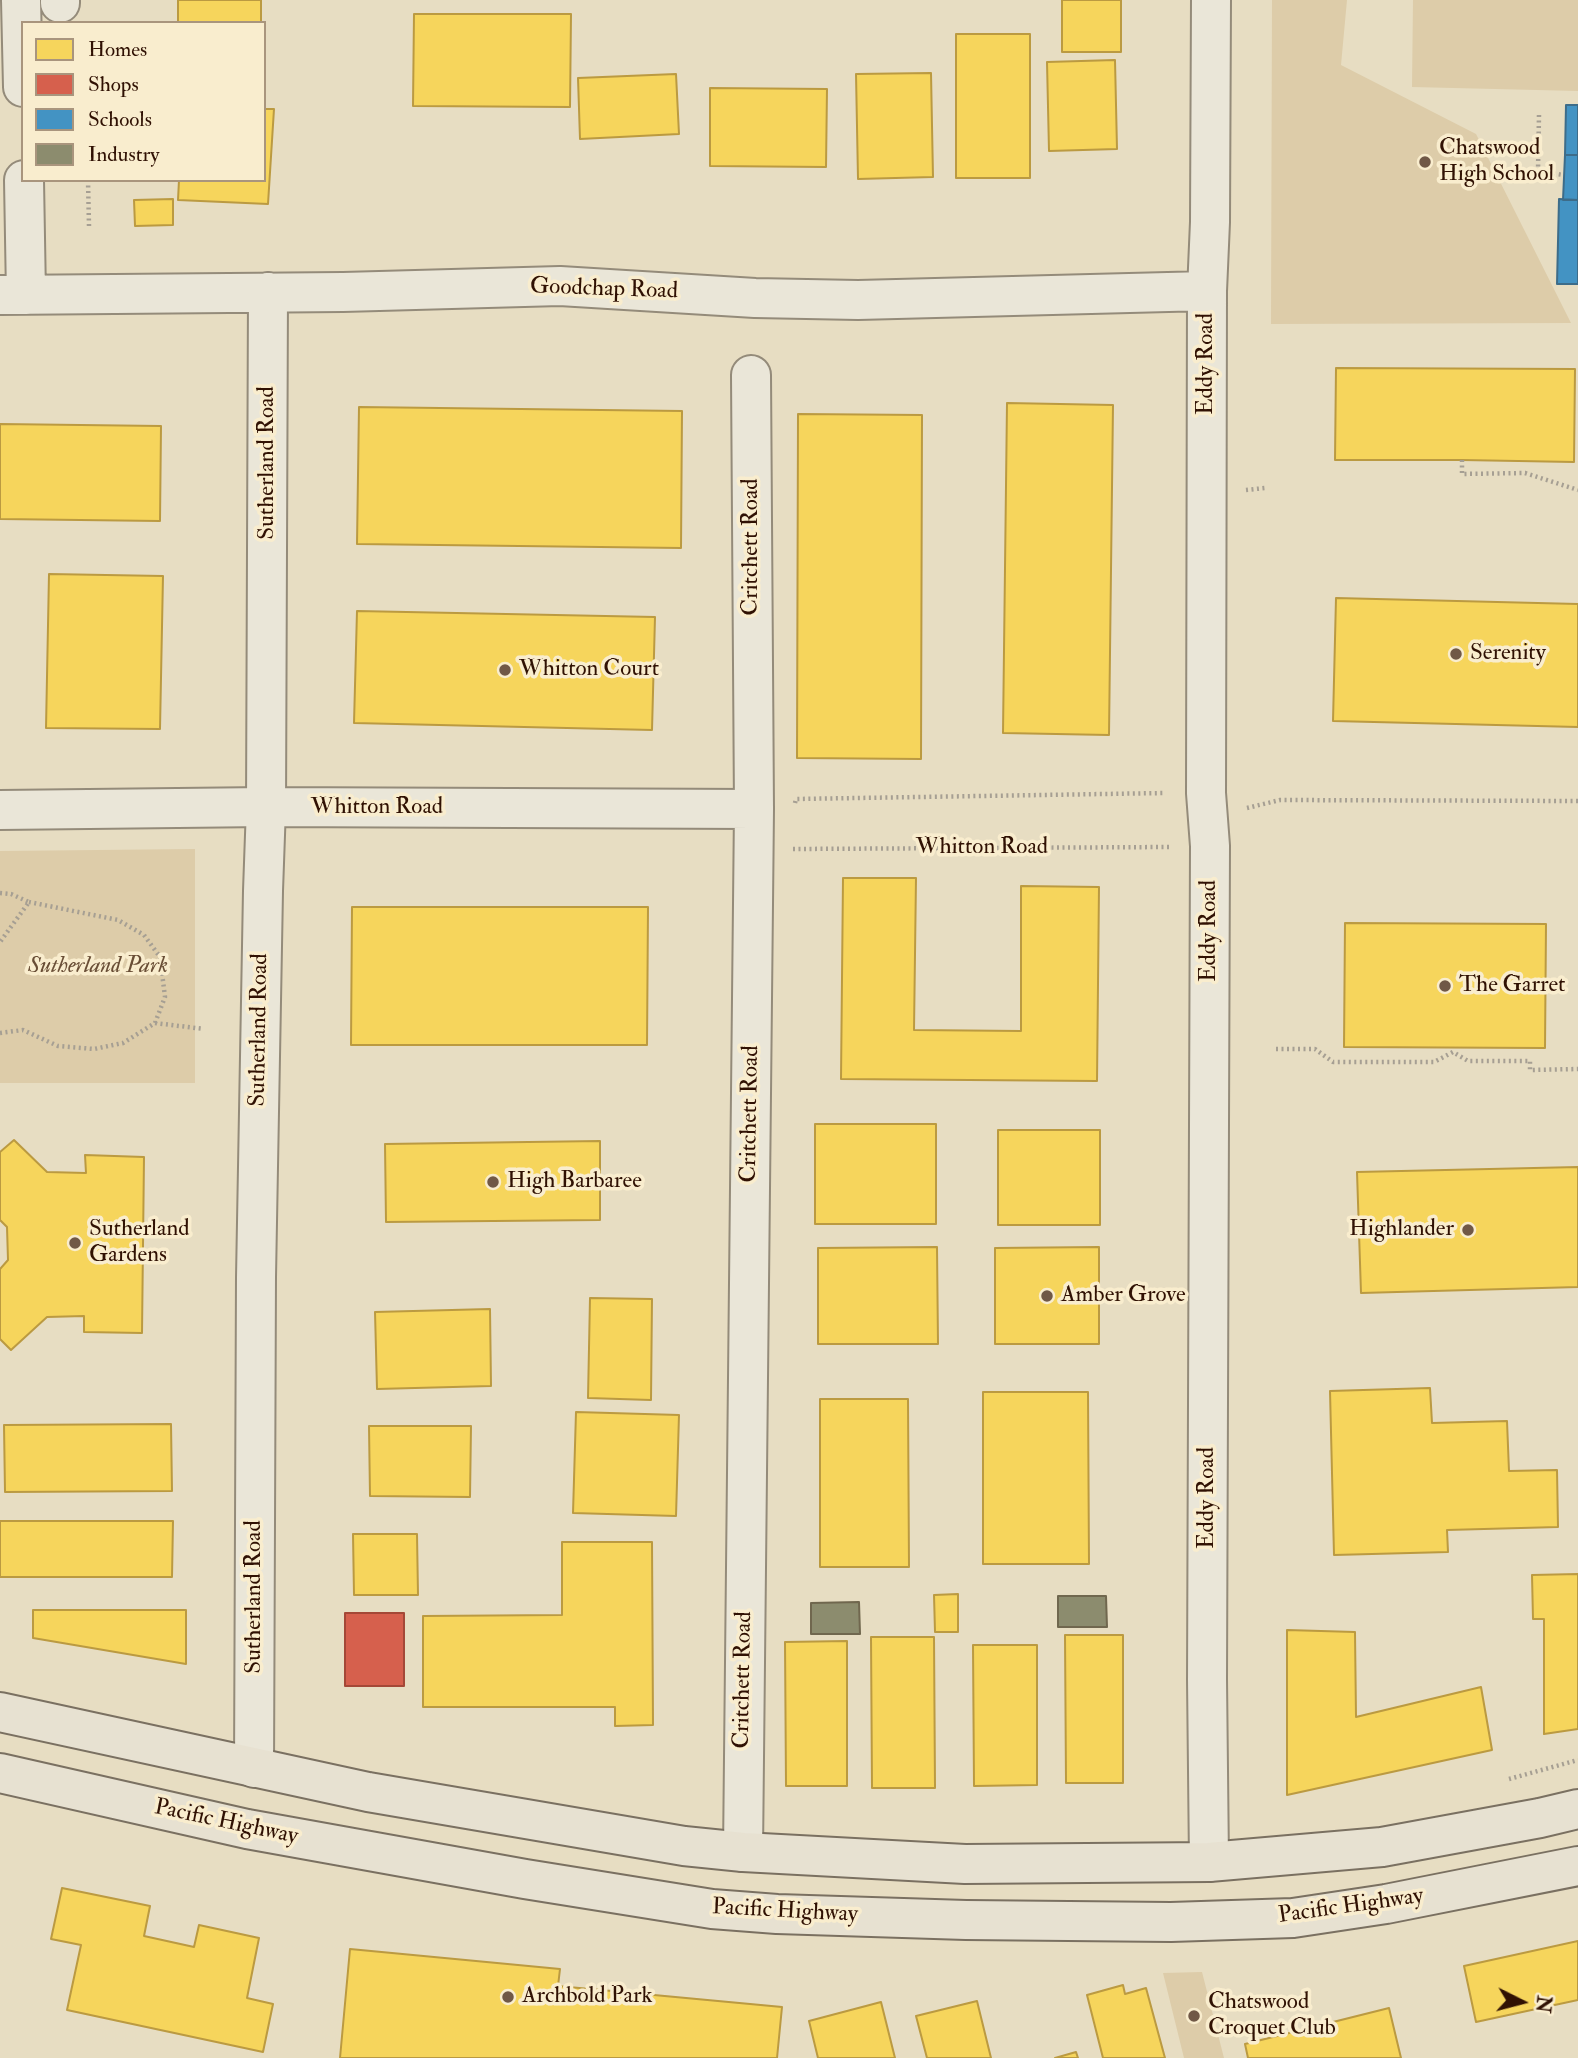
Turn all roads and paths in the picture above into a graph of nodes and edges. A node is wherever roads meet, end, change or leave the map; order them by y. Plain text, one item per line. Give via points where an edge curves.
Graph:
1 (22, 0) edge
2 (1211, 0) edge
3 (22, 21) edge
4 (1539, 115) dead end
5 (1563, 175) dead end
6 (24, 182) edge
7 (88, 182) edge
8 (89, 226) dead end
9 (1207, 291) junction
10 (268, 292) junction
11 (13, 295) edge
12 (751, 375) dead end
13 (1462, 460) dead end
14 (1578, 490) edge
15 (1578, 801) edge
16 (267, 807) junction
17 (754, 809) junction
18 (0, 810) edge
19 (794, 812) dead end
20 (1208, 818) junction
21 (754, 848) junction
22 (0, 893) edge
23 (29, 902) junction
24 (0, 942) edge
25 (155, 1023) junction
26 (204, 1028) dead end
27 (0, 1033) edge
28 (1276, 1049) dead end
29 (1578, 1069) edge
30 (0, 1712) edge
31 (254, 1768) junction
32 (0, 1773) edge
33 (1578, 1809) edge
34 (743, 1852) junction
35 (1209, 1862) junction
36 (1578, 1866) edge

1 - 3 street
2 - 9 street, Eddy Road
4 - 5 path via 1538,171
6 - 11 street
7 - 8 path
9 - 10 street, Goodchap Road via 858,300 560,286
9 - 20 street, Eddy Road
10 - 11 street, Goodchap Road
10 - 16 street, Sutherland Road
12 - 17 street, Critchett Road
13 - 14 path via 1462,474 1525,473
15 - 20 path, Whitton Road via 1280,800
16 - 17 street, Whitton Road
16 - 18 street, Whitton Road
16 - 31 street, Sutherland Road via 257,1249
17 - 21 street, Critchett Road
19 - 20 path via 796,799
20 - 21 path, Whitton Road
20 - 35 street, Eddy Road
21 - 34 street, Critchett Road
22 - 23 path
23 - 24 path
23 - 25 path via 118,920 144,935 160,957 164,998
25 - 26 path
25 - 27 path via 123,1043 94,1049 58,1046 23,1030
28 - 29 path via 1315,1049 1333,1062 1434,1062 1453,1050 1468,1061 1530,1060 1530,1070
30 - 31 highway
31 - 34 highway via 533,1821
32 - 36 highway, Pacific Highway via 247,1829 712,1909 777,1914 1171,1923 1293,1917 1386,1904
33 - 35 highway via 1382,1847
34 - 35 highway via 965,1864

